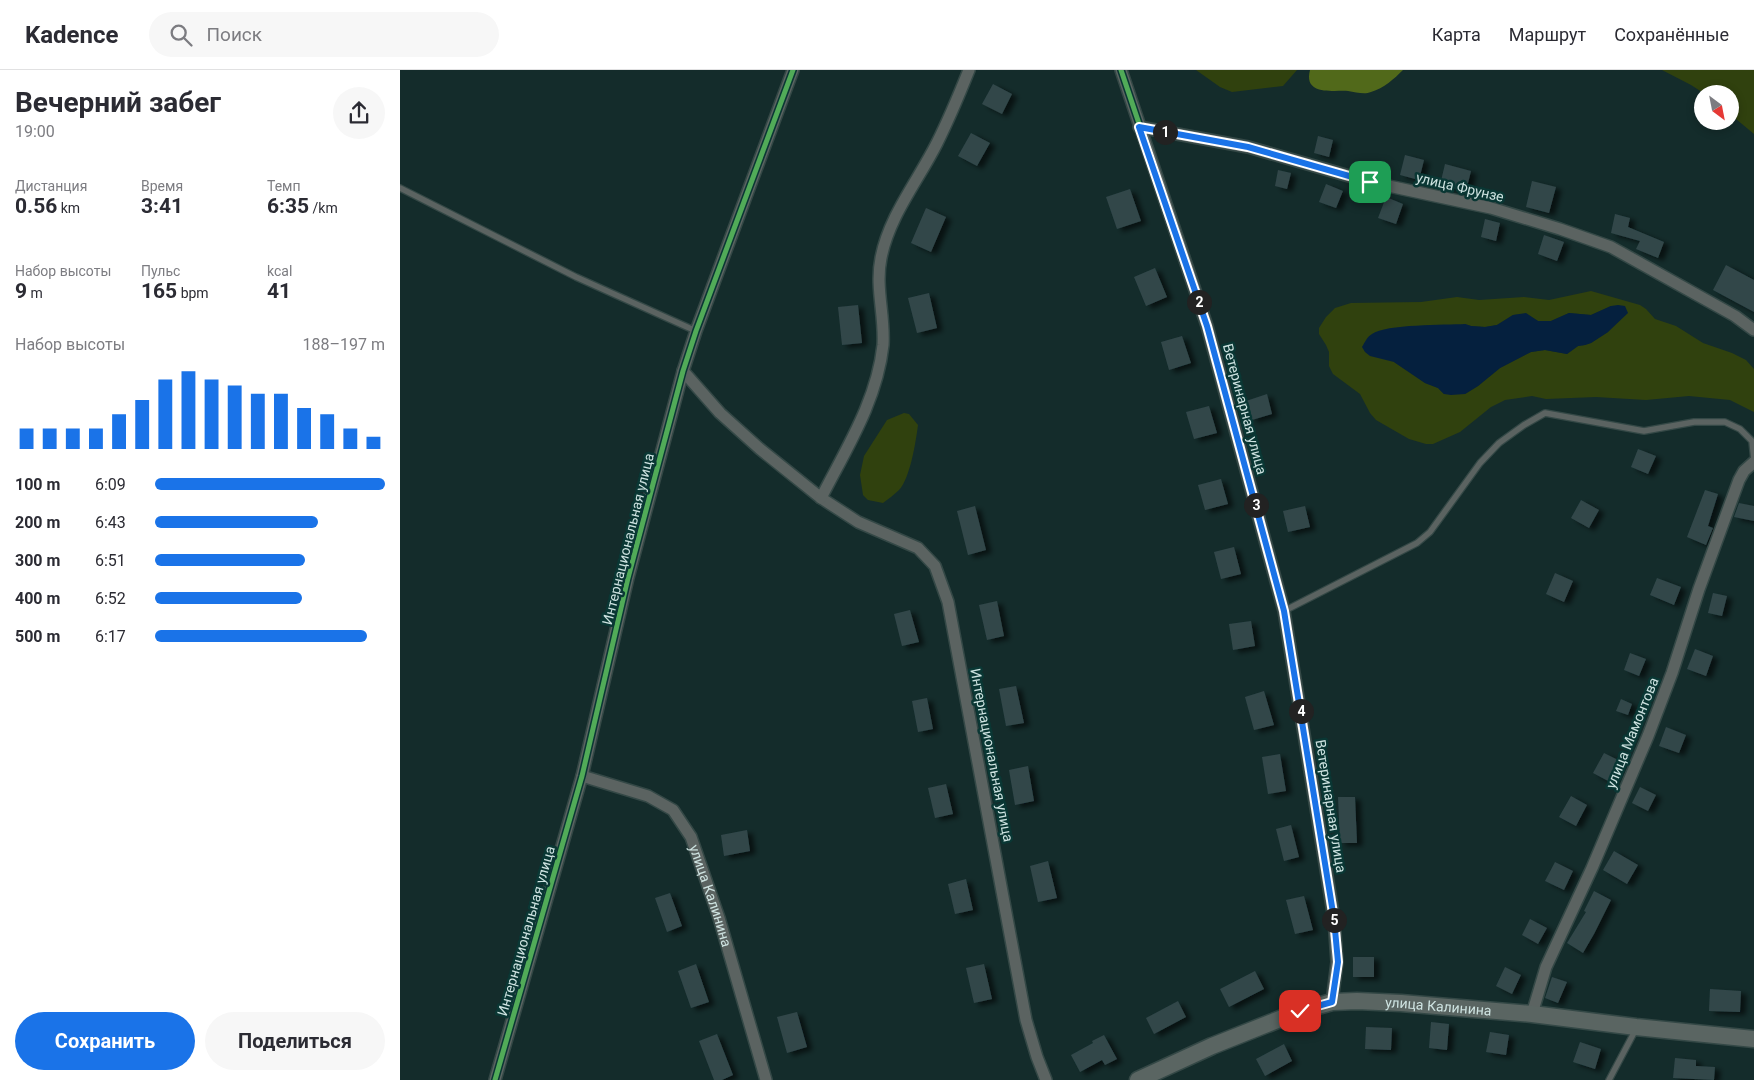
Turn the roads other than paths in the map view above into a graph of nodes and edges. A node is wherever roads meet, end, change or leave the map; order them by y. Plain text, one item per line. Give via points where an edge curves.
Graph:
1 (793, 70) edge
2 (969, 70) edge
3 (1121, 70) edge
4 (1139, 127) junction
5 (400, 188) edge
6 (1754, 330) edge
7 (696, 331) junction
8 (683, 371) junction
9 (1754, 461) edge
10 (821, 498) junction
11 (1284, 611) junction
12 (582, 776) junction
13 (1332, 1002) junction
14 (1532, 1014) junction
15 (1636, 1027) junction
16 (1754, 1039) edge
17 (495, 1080) edge
18 (766, 1080) edge
19 (1046, 1080) edge
20 (1138, 1080) edge
21 (1608, 1080) edge

1 - 7 street, Интернациональная улица
2 - 10 street via 937,144 887,237 880,259 879,294 883,326 880,364 866,410
3 - 4 street, Ветеринарная улица
4 - 6 street, улица Фрунзе via 1248,147 1370,182 1491,208 1587,238 1611,247 1735,316
4 - 11 street, Ветеринарная улица via 1207,326
5 - 7 lane via 576,277
7 - 8 street, Интернациональная улица
8 - 10 street, Интернациональная улица via 760,449
8 - 12 street, Интернациональная улица via 628,578
9 - 11 lane via 1752,440 1725,422 1694,422 1644,431 1545,413 1499,442 1480,462 1430,532 1417,543
9 - 14 street, улица Мамонтова via 1739,480 1648,736 1546,967
10 - 19 street, Интернациональная улица via 858,522 918,548 935,566 948,602 1026,1020
11 - 13 street, Ветеринарная улица via 1334,919 1338,962
12 - 17 street, Интернациональная улица
12 - 18 street, улица Калинина via 648,796 673,810 691,837 719,918
13 - 14 street, улица Калинина via 1401,1003
13 - 20 street, улица Калинина via 1300,1011 1212,1046
14 - 15 street, улица Калинина
15 - 16 street, улица Калинина
15 - 21 lane

